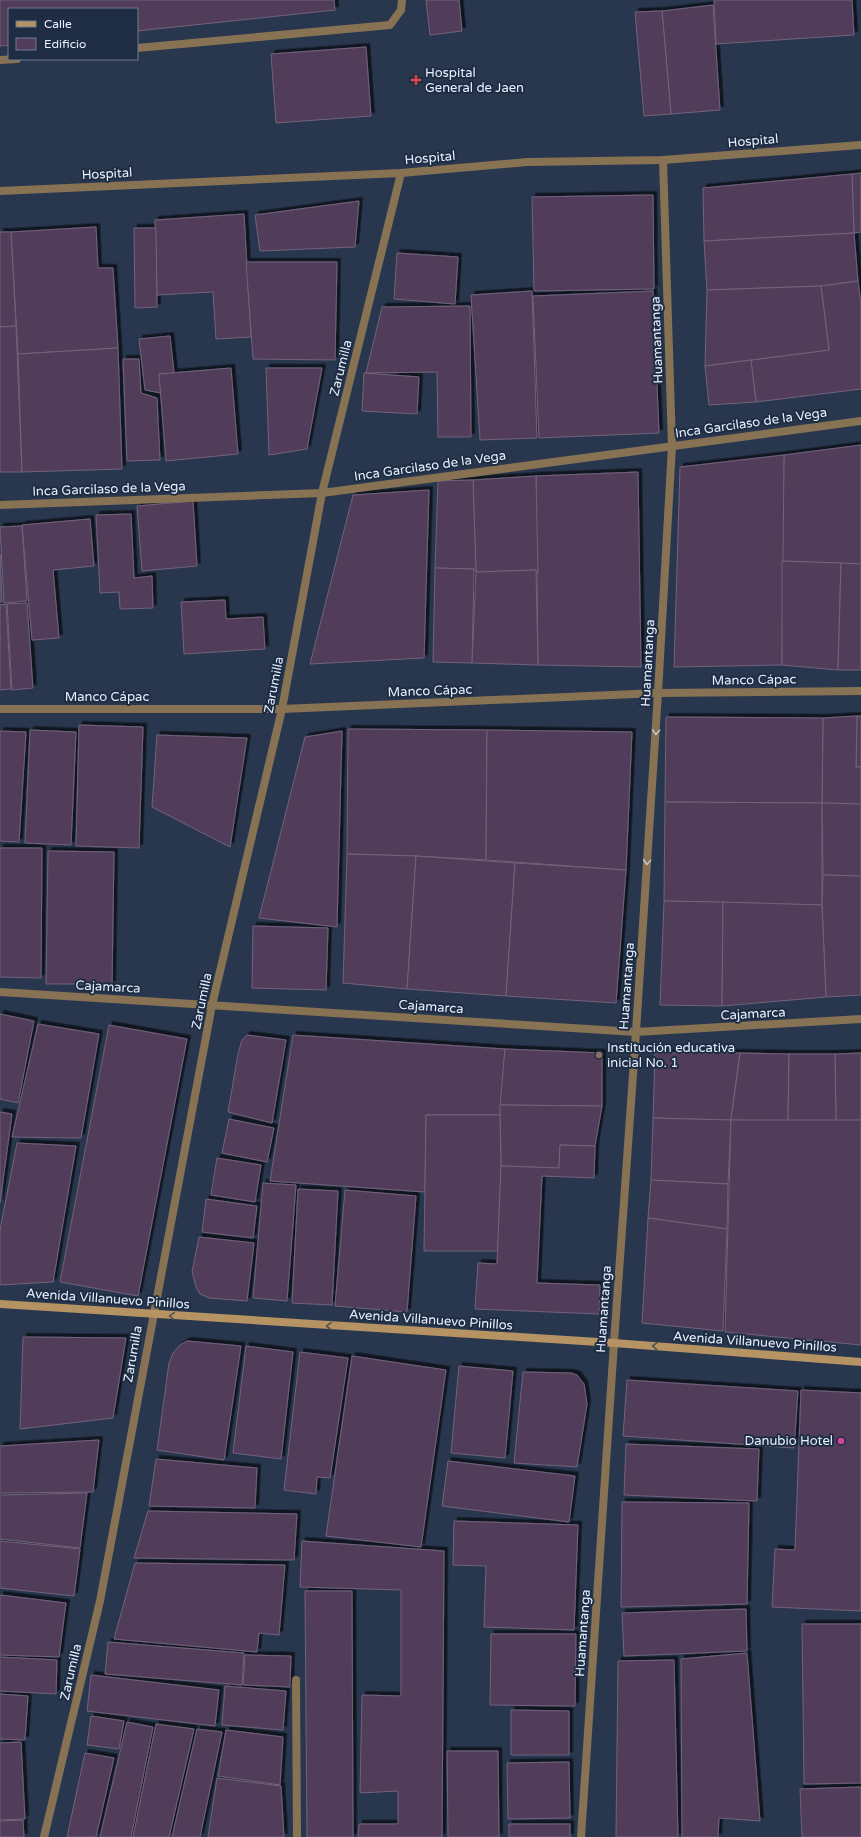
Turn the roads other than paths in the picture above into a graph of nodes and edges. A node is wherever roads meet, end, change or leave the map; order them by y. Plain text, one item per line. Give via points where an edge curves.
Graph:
1 (402, 0) edge
2 (138, 48) edge
3 (861, 145) edge
4 (663, 160) junction
5 (400, 173) junction
6 (0, 191) edge
7 (861, 420) edge
8 (672, 446) junction
9 (322, 493) junction
10 (0, 505) edge
11 (861, 691) edge
12 (658, 694) junction
13 (0, 709) edge
14 (282, 709) junction
15 (0, 992) edge
16 (212, 1005) junction
17 (861, 1019) edge
18 (636, 1032) junction
19 (0, 1304) edge
20 (153, 1315) junction
21 (614, 1343) junction
22 (861, 1362) edge
23 (296, 1680) dead end
24 (44, 1837) edge
25 (297, 1837) edge
26 (581, 1837) edge

1 - 2 street via 401,10 390,25
3 - 4 street, Hospital
4 - 5 street, Hospital via 527,162
4 - 8 street, Huamantanga
5 - 6 street, Hospital
5 - 9 street, Zarumilla
7 - 8 street, Inca Garcilaso de la Vega
8 - 9 street, Inca Garcilaso de la Vega
8 - 12 street, Huamantanga
9 - 10 street, Inca Garcilaso de la Vega
9 - 14 street, Zarumilla
11 - 12 street, Manco Cápac
12 - 14 street, Manco Cápac
12 -> 18 street, Huamantanga
13 - 14 street, Manco Cápac
14 - 16 street, Zarumilla
15 - 16 street, Cajamarca
16 - 18 street, Cajamarca
16 - 20 street, Zarumilla
17 - 18 street, Cajamarca
18 - 21 street, Huamantanga
19 - 20 street, Avenida Villanuevo Pinillos
21 -> 20 street, Avenida Villanuevo Pinillos
20 - 24 street, Zarumilla via 100,1601
22 -> 21 street, Avenida Villanuevo Pinillos
21 - 26 street, Huamantanga
23 - 25 street

